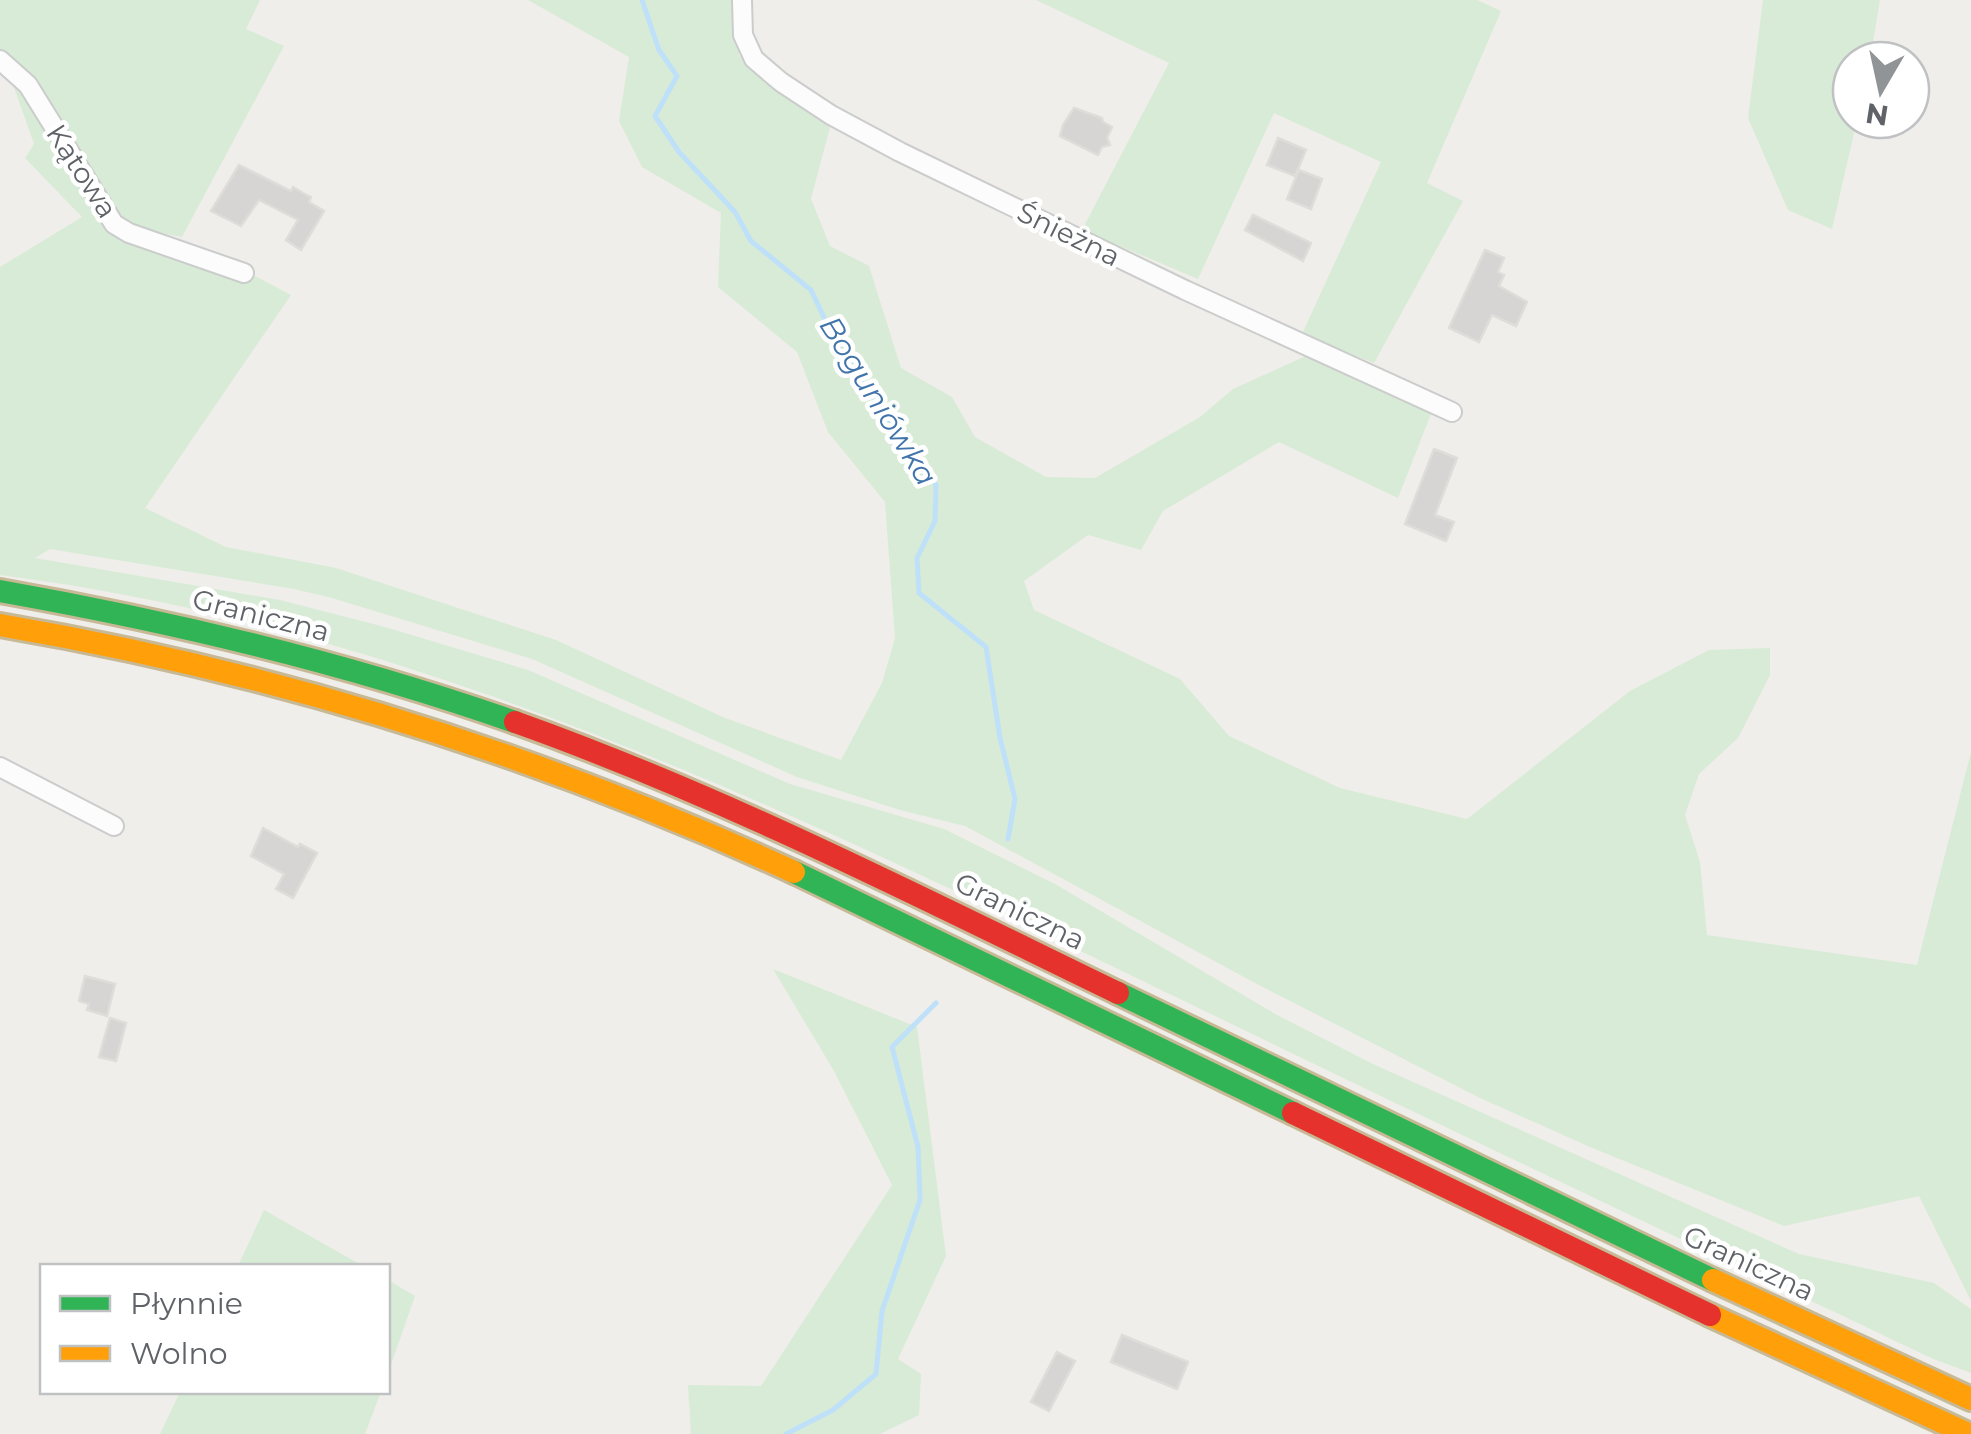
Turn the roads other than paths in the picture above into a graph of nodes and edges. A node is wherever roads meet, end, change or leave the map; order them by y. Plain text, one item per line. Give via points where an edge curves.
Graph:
1 (742, 0) edge
2 (0, 60) edge
3 (244, 273) dead end
4 (1452, 412) dead end
5 (0, 592) edge
6 (0, 625) edge
7 (0, 767) edge
8 (114, 826) dead end
9 (1971, 1399) edge
10 (1968, 1434) edge

1 - 4 street, Śnieżna via 743,35 754,59 831,115
2 - 3 street, Kątowa via 28,85 114,224
5 - 9 highway, Graniczna via 301,655 454,701 643,772 804,841
6 - 10 highway via 316,693 448,733 650,809
7 - 8 street

